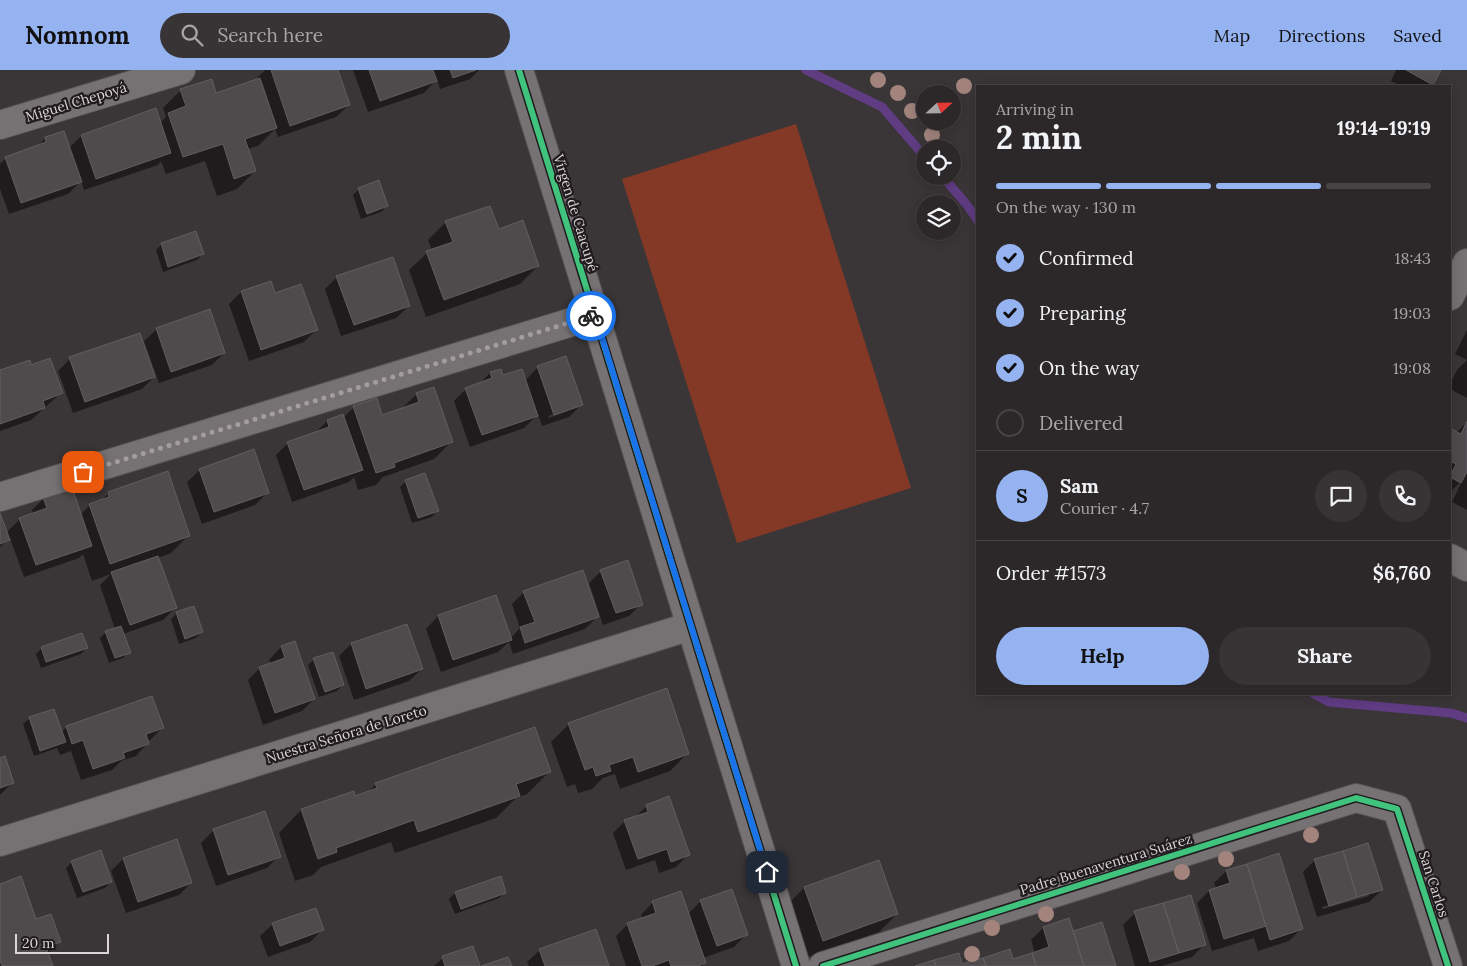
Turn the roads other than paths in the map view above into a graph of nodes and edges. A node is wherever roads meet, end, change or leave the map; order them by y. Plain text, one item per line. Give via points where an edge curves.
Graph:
1 (181, 70) edge
2 (519, 70) edge
3 (0, 125) edge
4 (1467, 263) edge
5 (1451, 294) edge
6 (595, 315) junction
7 (0, 497) edge
8 (1451, 559) edge
9 (1467, 567) edge
10 (691, 626) junction
11 (1397, 809) joint
12 (0, 842) edge
13 (796, 966) edge
14 (823, 966) edge
15 (1448, 966) edge

1 - 3 street, Miguel Chepoyá
2 - 6 street, Vírgen de Caacupé
4 - 5 street
6 - 7 street
6 - 10 street, Vírgen de Caacupé
8 - 9 street
10 - 12 street, Nuestra Señora de Loreto
10 - 13 street, Vírgen de Caacupé
11 - 14 street, Padre Buenaventura Suárez via 1356,798
11 - 15 street, San Carlos

